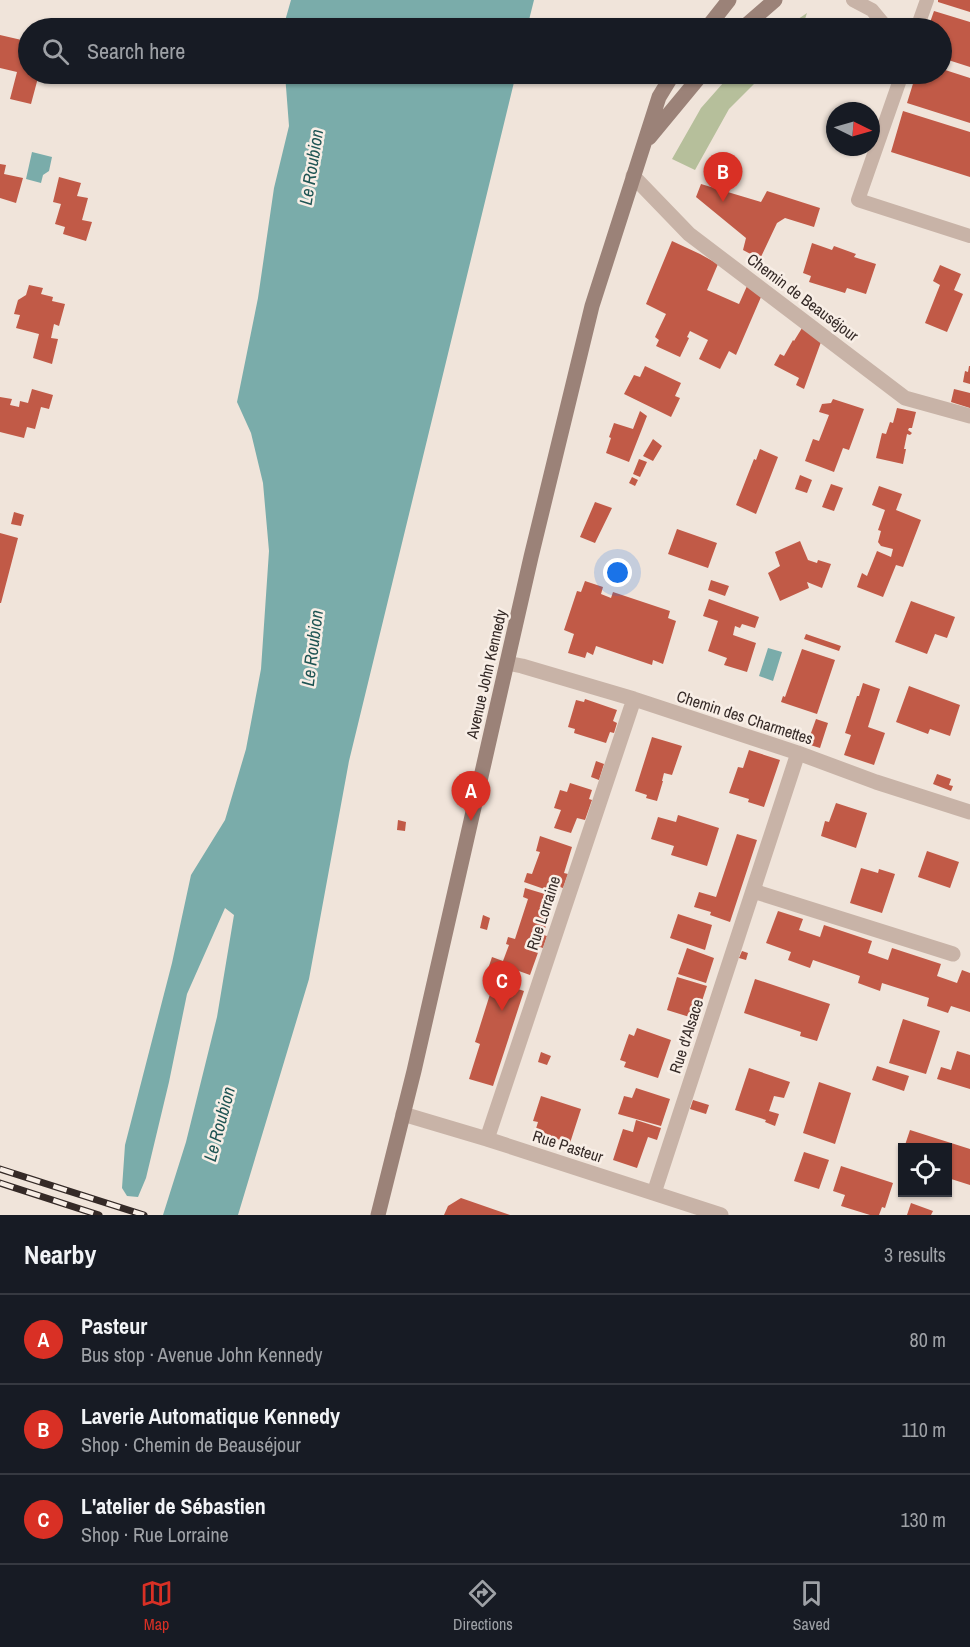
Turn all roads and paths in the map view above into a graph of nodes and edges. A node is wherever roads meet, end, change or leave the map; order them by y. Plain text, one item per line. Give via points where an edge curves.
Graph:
1 (729, 0) edge
2 (775, 0) edge
3 (852, 0) edge
4 (927, 0) edge
5 (715, 18) edge
6 (754, 18) edge
7 (879, 18) edge
8 (921, 18) edge
9 (667, 84) edge
10 (694, 84) edge
11 (899, 84) edge
12 (644, 145) junction
13 (633, 176) junction
14 (970, 236) edge
15 (970, 416) edge
16 (507, 663) junction
17 (634, 699) junction
18 (798, 753) junction
19 (970, 812) edge
20 (753, 891) junction
21 (953, 954) dead end
22 (403, 1114) junction
23 (487, 1139) junction
24 (654, 1193) junction
25 (378, 1215) edge
26 (721, 1215) edge

1 - 5 main road
2 - 6 main road
3 - 7 lane
4 - 8 lane
9 - 12 main road, Avenue John Kennedy
10 - 12 main road, Avenue John Kennedy
11 - 14 lane via 858,200
12 - 13 main road, Avenue John Kennedy
13 - 15 street, Chemin de Beauséjour via 689,234 905,398
13 - 16 main road, Avenue John Kennedy via 592,306
16 - 17 street, Chemin des Charmettes
16 - 22 main road, Avenue John Kennedy
17 - 18 street, Chemin des Charmettes
17 - 23 street, Rue Lorraine
18 - 19 street, Chemin des Charmettes
18 - 20 street, Rue d'Alsace
20 - 21 street
20 - 24 street, Rue d'Alsace
22 - 23 street, Rue Pasteur
22 - 25 main road, Avenue John Kennedy
23 - 24 street, Rue Pasteur
24 - 26 street, Rue Pasteur

